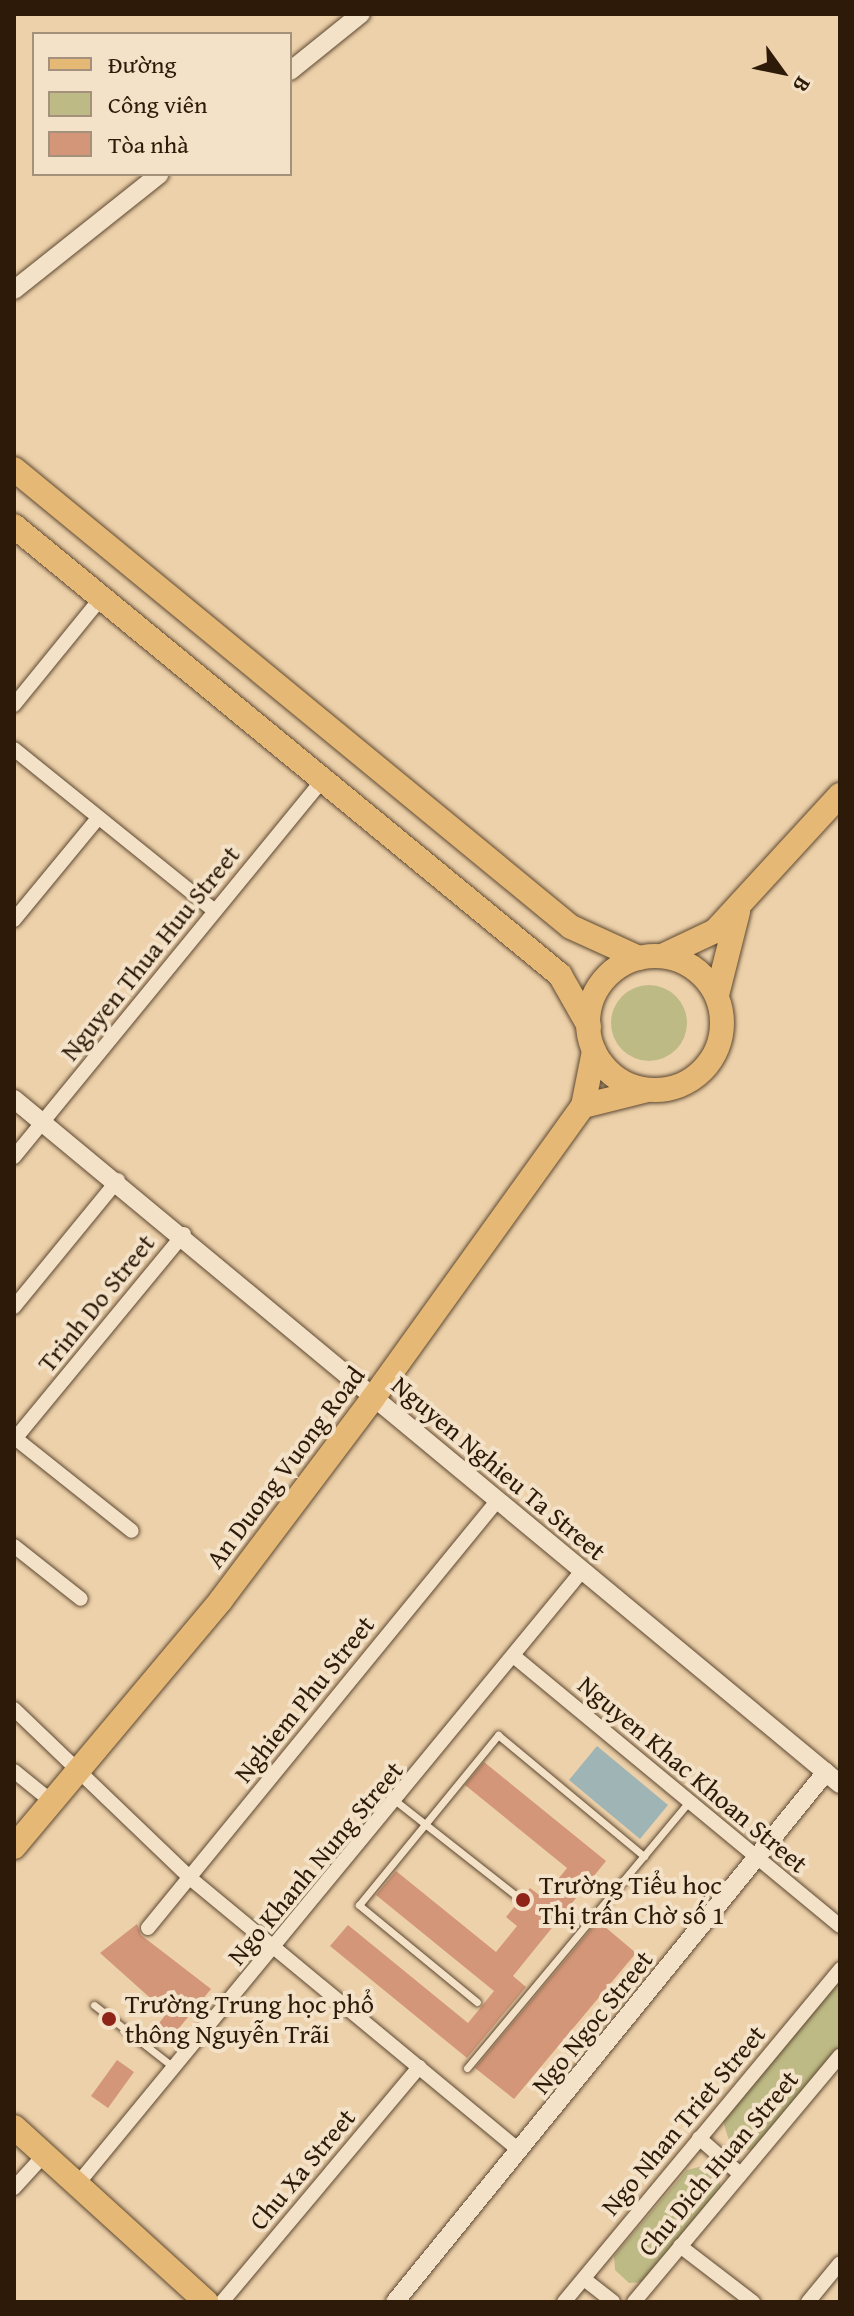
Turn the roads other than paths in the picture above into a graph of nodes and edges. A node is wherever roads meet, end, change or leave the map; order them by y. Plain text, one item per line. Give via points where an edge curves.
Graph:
1 (361, 14) edge
2 (292, 69) edge
3 (157, 176) edge
4 (14, 290) edge
5 (14, 469) edge
6 (14, 526) edge
7 (101, 598) junction
8 (14, 705) edge
9 (14, 749) edge
10 (323, 780) junction
11 (840, 795) edge
12 (98, 818) junction
13 (741, 906) junction
14 (215, 911) junction
15 (14, 920) edge
16 (651, 957) junction
17 (717, 995) junction
18 (589, 1026) junction
19 (594, 1051) junction
20 (649, 1090) junction
21 (14, 1099) edge
22 (583, 1106) junction
23 (44, 1120) junction
24 (14, 1157) edge
25 (118, 1180) junction
26 (184, 1234) junction
27 (14, 1307) edge
28 (373, 1398) junction
29 (15, 1439) edge
30 (497, 1501) junction
31 (132, 1531) dead end
32 (14, 1546) edge
33 (582, 1571) junction
34 (81, 1599) dead end
35 (516, 1658) junction
36 (14, 1709) edge
37 (14, 1771) edge
38 (76, 1771) junction
39 (833, 1778) edge
40 (51, 1801) junction
41 (397, 1802) junction
42 (689, 1802) junction
43 (425, 1824) junction
44 (14, 1847) edge
45 (644, 1856) junction
46 (757, 1859) junction
47 (190, 1878) junction
48 (515, 1895) dead end
49 (840, 1926) edge
50 (148, 1928) dead end
51 (276, 1949) junction
52 (840, 1969) edge
53 (477, 2002) dead end
54 (94, 2005) dead end
55 (840, 2056) edge
56 (419, 2067) junction
57 (467, 2068) dead end
58 (175, 2069) junction
59 (14, 2127) edge
60 (699, 2138) junction
61 (520, 2151) junction
62 (46, 2153) junction
63 (740, 2174) junction
64 (80, 2181) junction
65 (14, 2188) edge
66 (680, 2246) junction
67 (840, 2263) edge
68 (584, 2279) junction
69 (206, 2302) edge
70 (222, 2302) edge
71 (395, 2302) edge
72 (564, 2302) edge
73 (613, 2302) edge
74 (634, 2302) edge
75 (753, 2302) edge
76 (808, 2302) edge

1 - 2 street
3 - 4 street
5 - 16 main road via 571,927
6 - 7 main road
7 - 8 street
7 - 10 main road
9 - 12 street
10 - 14 street, Nguyen Thua Huu Street
10 - 18 main road via 560,975
11 - 13 main road
12 - 14 street
12 - 15 street
13 - 16 main road via 715,931
13 - 17 main road
14 - 23 street, Nguyen Thua Huu Street
16 - 17 main road via 685,962
16 - 18 main road via 598,989
17 - 20 main road via 723,1017 710,1062 683,1083
18 - 19 main road
19 - 20 main road via 617,1078
19 - 22 main road, An Duong Vuong Road
20 - 22 main road
21 - 23 street, Nguyen Nghieu Ta Street
22 - 28 main road, An Duong Vuong Road
23 - 24 street, Nguyen Thua Huu Street
23 - 25 street, Nguyen Nghieu Ta Street
25 - 26 street, Nguyen Nghieu Ta Street
25 - 27 street
26 - 28 street, Nguyen Nghieu Ta Street
26 - 29 street, Trinh Do Street
28 - 30 street, Nguyen Nghieu Ta Street
28 - 38 main road, An Duong Vuong Road via 221,1600
29 - 31 street
30 - 33 street, Nguyen Nghieu Ta Street
30 - 47 street, Nghiem Phu Street
32 - 34 street
33 - 35 street, Ngo Khanh Nung Street
33 - 39 street, Nguyen Nghieu Ta Street
35 - 41 street, Ngo Khanh Nung Street
35 - 42 street, Nguyen Khac Khoan Street
36 - 38 street
37 - 40 street
38 - 40 main road, An Duong Vuong Road
38 - 47 street
39 - 46 street, Ngo Ngoc Street
40 - 44 main road, An Duong Vuong Road
41 - 43 lane
41 - 51 street, Ngo Khanh Nung Street
42 - 45 lane
42 - 46 street, Nguyen Khac Khoan Street
43 - 45 lane via 498,1735
43 - 48 lane
43 - 53 lane via 359,1905
45 - 57 lane
46 - 49 street, Nguyen Khac Khoan Street
46 - 61 street, Ngo Ngoc Street
47 - 50 street, Nghiem Phu Street
47 - 51 street
51 - 56 street
51 - 58 street, Ngo Khanh Nung Street
52 - 60 street, Ngo Nhan Triet Street
54 - 58 lane
55 - 63 street, Chu Dich Huan Street
56 - 61 street
56 - 70 street, Chu Xa Street
58 - 64 street, Ngo Khanh Nung Street
59 - 62 main road
60 - 63 street
60 - 68 street, Ngo Nhan Triet Street
61 - 71 street, Ngo Ngoc Street
62 - 64 main road
62 - 65 street
63 - 66 street, Chu Dich Huan Street
64 - 69 main road
66 - 74 street, Chu Dich Huan Street
66 - 75 street
67 - 76 street
68 - 72 street, Ngo Nhan Triet Street
68 - 73 street

